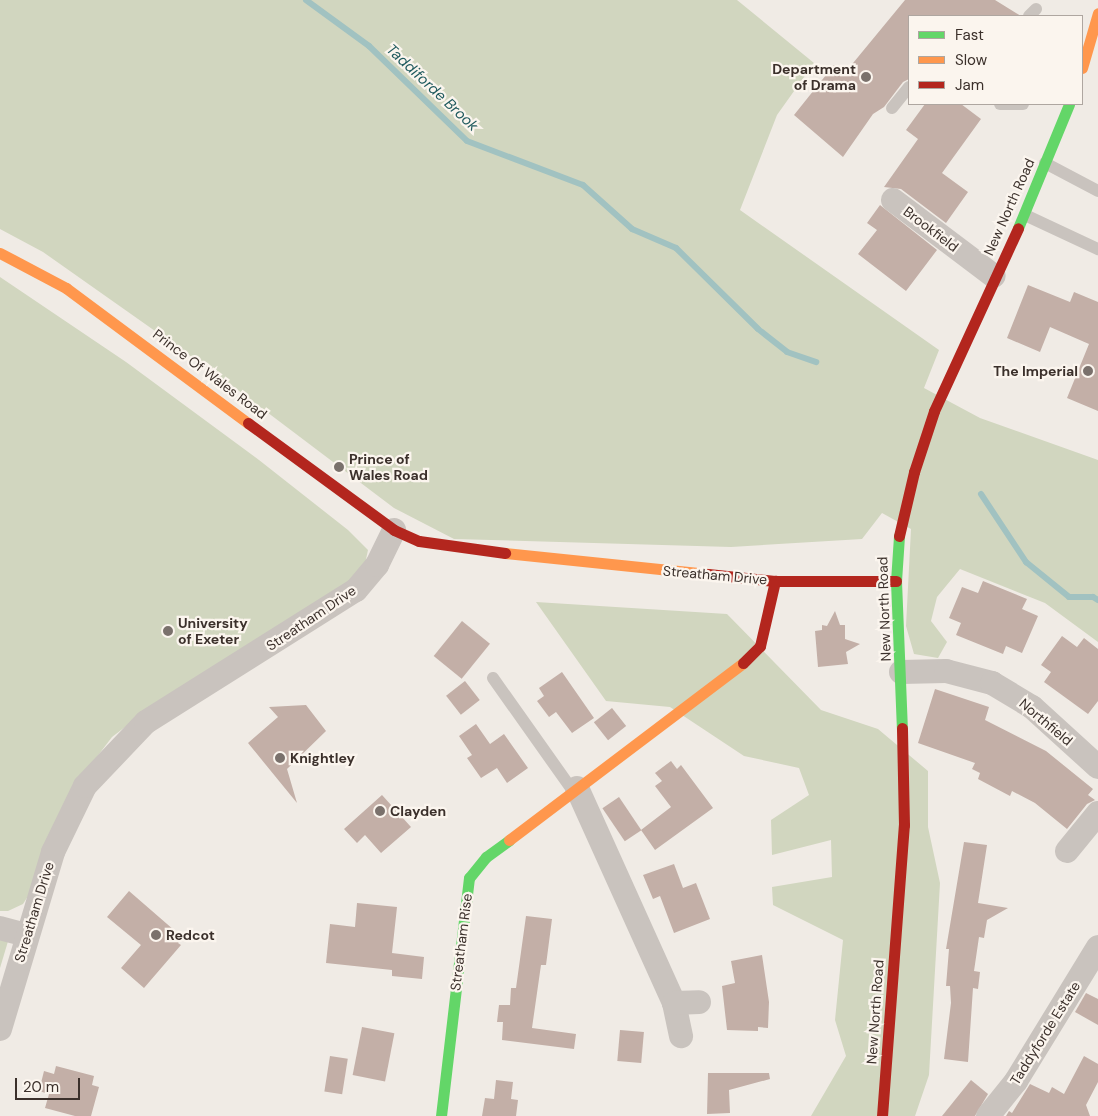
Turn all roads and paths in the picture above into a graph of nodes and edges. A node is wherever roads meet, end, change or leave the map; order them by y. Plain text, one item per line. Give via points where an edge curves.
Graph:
1 (1098, 13) edge
2 (1083, 65) edge
3 (908, 88) edge
4 (1069, 105) edge
5 (892, 108) dead end
6 (1045, 163) junction
7 (1098, 191) edge
8 (893, 200) dead end
9 (1025, 215) junction
10 (1098, 249) edge
11 (0, 253) edge
12 (994, 276) junction
13 (394, 530) junction
14 (775, 580) junction
15 (896, 581) junction
16 (901, 672) junction
17 (493, 678) dead end
18 (1098, 767) edge
19 (575, 790) junction
20 (1098, 813) edge
21 (1067, 851) dead end
22 (0, 928) edge
23 (26, 936) junction
24 (1098, 947) edge
25 (674, 1002) junction
26 (699, 1002) dead end
27 (0, 1029) edge
28 (681, 1036) dead end
29 (441, 1116) edge
30 (882, 1116) edge
31 (988, 1116) edge

1 - 2 street
3 - 5 lane
4 - 6 street, New North Road
6 - 7 lane
6 - 9 street, New North Road
8 - 12 street, Brookfield
9 - 10 lane
9 - 12 street, New North Road
11 - 13 street, Prince Of Wales Road via 66,288 125,329
12 - 15 street, New North Road via 934,411 914,472 899,531
13 - 14 street, Streatham Drive via 419,541 445,546
13 - 23 street, Streatham Drive via 377,565 356,590 146,722 105,762 86,786 53,852
14 - 15 street, Streatham Drive
14 - 19 street, Streatham Rise via 760,646 734,672
15 - 16 street, New North Road
16 - 18 street, Northfield via 946,671 992,682 1032,707
16 - 30 street, New North Road via 904,825
17 - 19 lane
19 - 25 street
19 - 29 street, Streatham Rise via 486,857 469,878
20 - 21 street
22 - 23 street
23 - 27 street, Streatham Drive
24 - 31 street, Taddyforde Estate via 1016,1081
25 - 26 street
25 - 28 street

